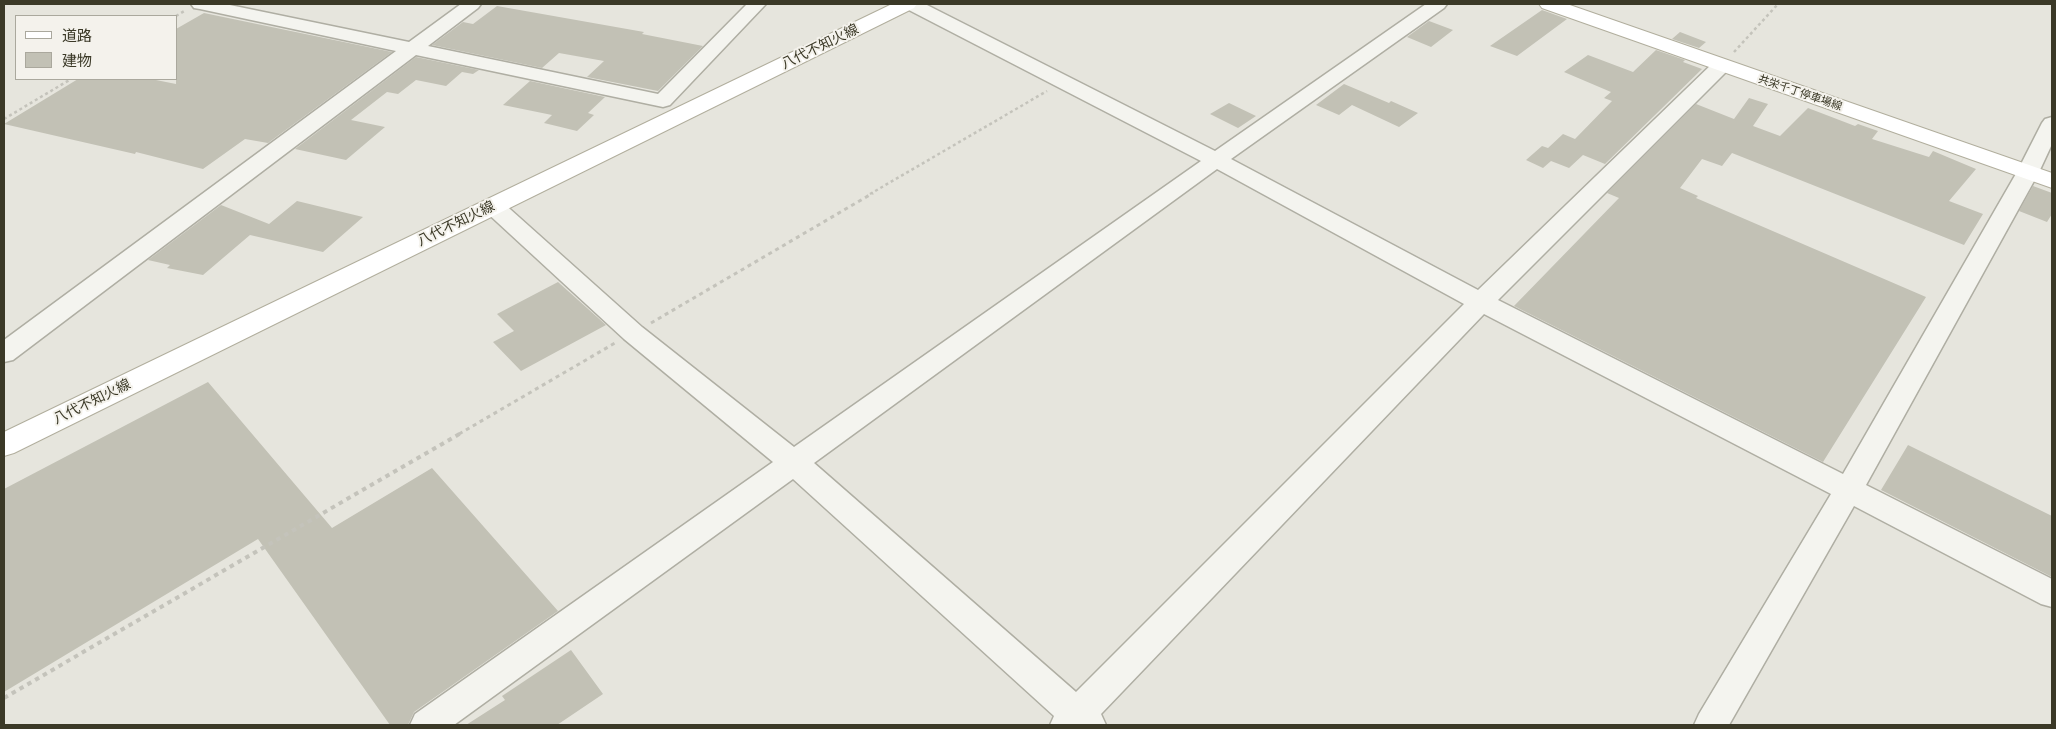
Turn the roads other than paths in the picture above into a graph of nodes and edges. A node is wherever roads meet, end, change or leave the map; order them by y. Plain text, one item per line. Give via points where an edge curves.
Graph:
1 (200, 4) edge
2 (472, 4) edge
3 (758, 4) edge
4 (909, 4) edge
5 (1438, 4) edge
6 (1549, 4) edge
7 (412, 49) junction
8 (1721, 66) junction
9 (2052, 123) edge
10 (1216, 160) junction
11 (2028, 172) junction
12 (2052, 181) edge
13 (494, 206) junction
14 (1481, 302) junction
15 (4, 352) edge
16 (4, 445) edge
17 (793, 462) junction
18 (1849, 489) junction
19 (2052, 594) edge
20 (1078, 722) edge
21 (427, 725) edge
22 (1711, 725) edge

1 - 7 street
2 - 7 street
3 - 7 street via 663,101
4 - 10 street
4 - 13 main road, 八代不知火線
5 - 10 street
6 - 8 main road, 共栄千丁停車場線
7 - 15 street
8 - 11 main road, 共栄千丁停車場線
8 - 14 street
9 - 11 street
10 - 14 street
10 - 17 street
11 - 12 main road, 共栄千丁停車場線
11 - 18 street
13 - 16 main road, 八代不知火線
13 - 17 street via 633,333
14 - 18 street
14 - 20 street
17 - 20 street
17 - 21 street
18 - 19 street
18 - 22 street

